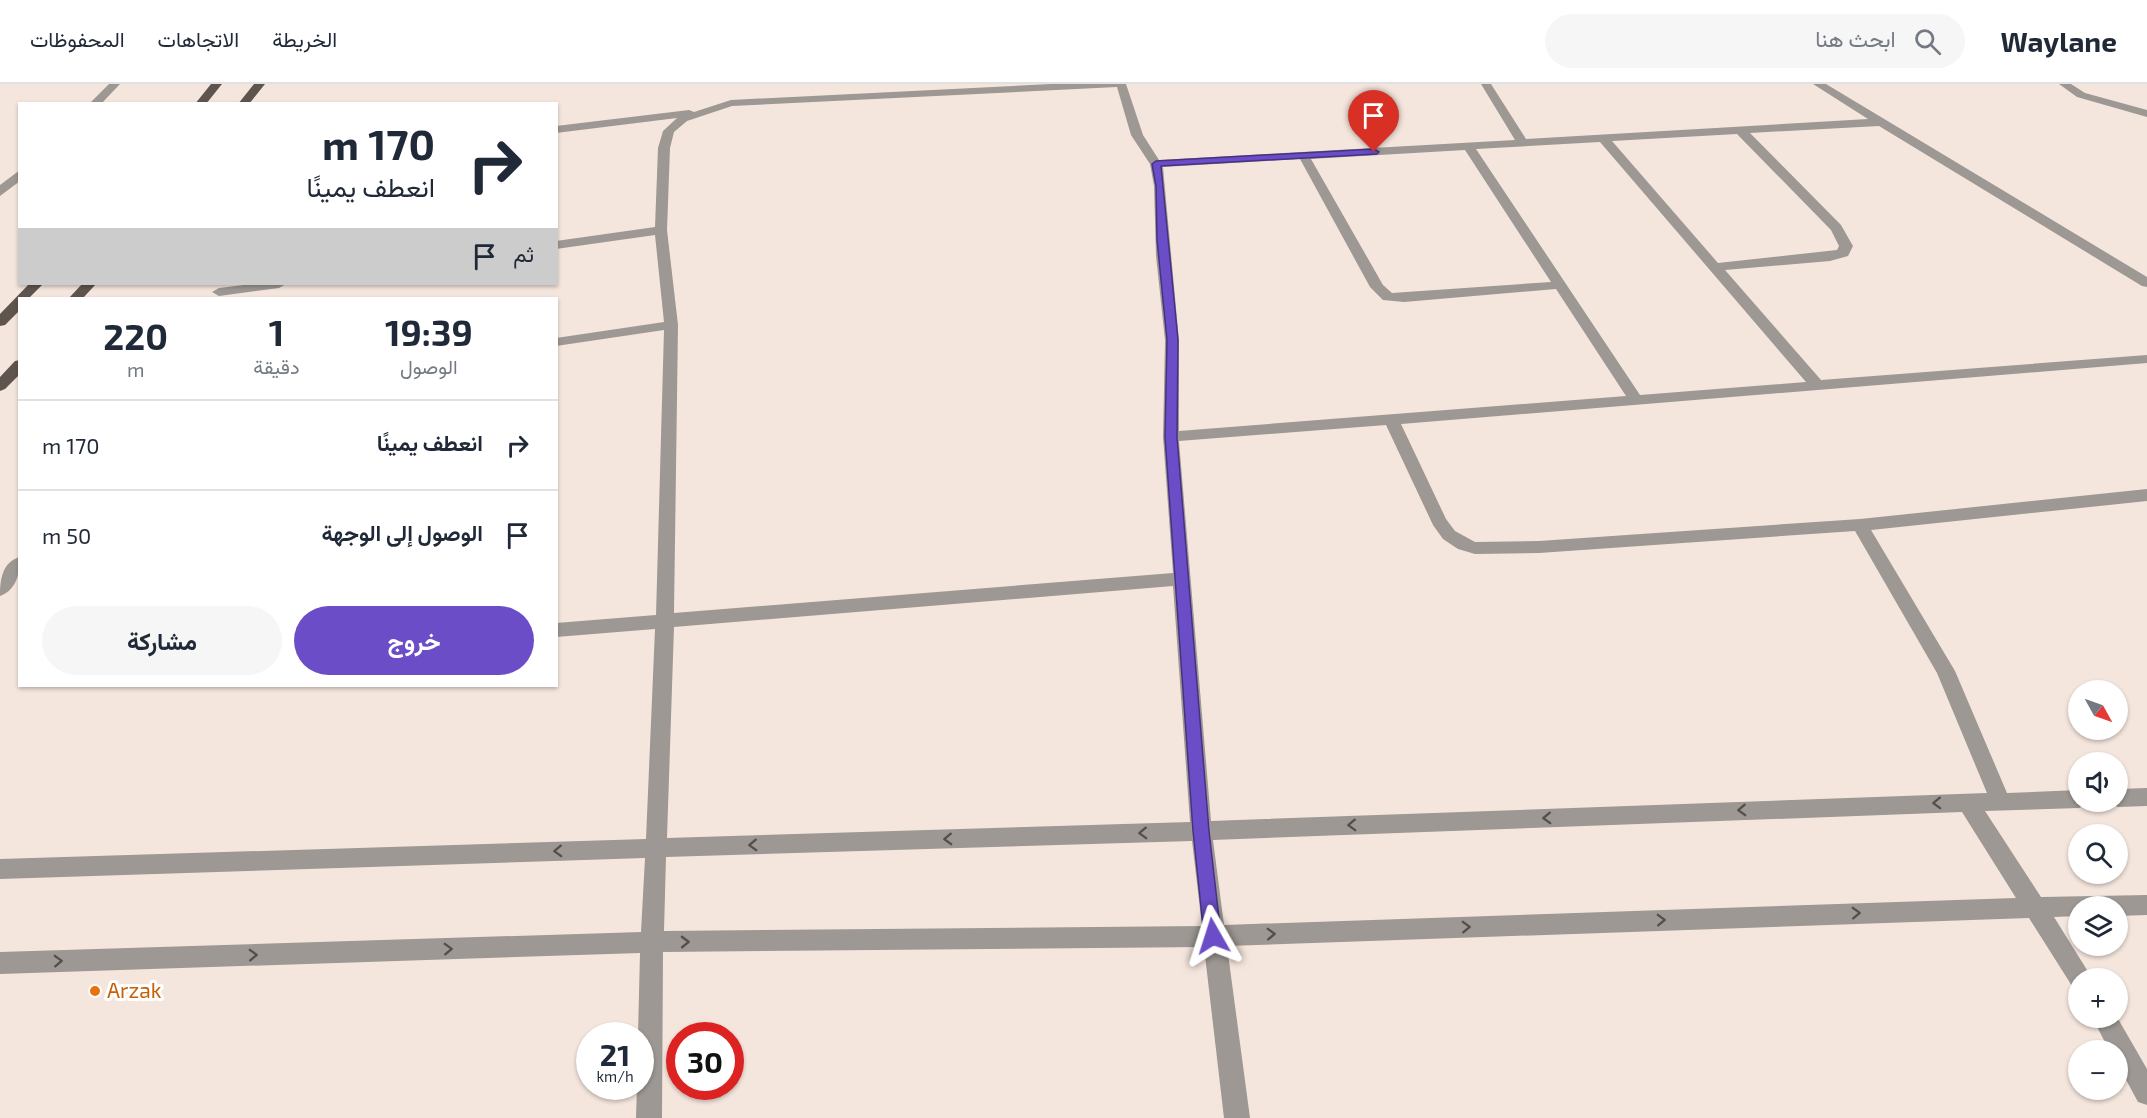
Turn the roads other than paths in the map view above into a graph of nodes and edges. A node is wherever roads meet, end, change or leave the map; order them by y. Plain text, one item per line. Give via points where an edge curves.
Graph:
1 (115, 84) edge
2 (217, 84) edge
3 (260, 84) edge
4 (1119, 84) edge
5 (1486, 84) edge
6 (1818, 84) edge
7 (2064, 84) edge
8 (96, 102) edge
9 (202, 102) edge
10 (245, 102) edge
11 (700, 112) junction
12 (2147, 114) edge
13 (1881, 122) junction
14 (558, 130) edge
15 (1741, 130) junction
16 (1604, 138) junction
17 (1523, 143) junction
18 (1468, 146) junction
19 (1304, 156) junction
20 (1156, 164) junction
21 (18, 176) edge
22 (0, 192) edge
23 (661, 231) junction
24 (558, 245) edge
25 (1714, 267) junction
26 (2147, 283) edge
27 (35, 285) edge
28 (87, 285) edge
29 (270, 285) edge
30 (1560, 285) junction
31 (219, 291) edge
32 (24, 297) edge
33 (77, 297) edge
34 (18, 303) edge
35 (0, 322) edge
36 (671, 325) junction
37 (558, 342) edge
38 (2147, 359) edge
39 (18, 366) edge
40 (1817, 385) junction
41 (0, 386) edge
42 (1636, 399) junction
43 (1391, 419) junction
44 (1171, 437) junction
45 (2147, 495) edge
46 (1860, 525) junction
47 (18, 566) edge
48 (1183, 579) junction
49 (0, 589) edge
50 (665, 621) junction
51 (558, 630) edge
52 (2147, 797) edge
53 (2128, 798) edge
54 (2068, 799) edge
55 (2000, 801) junction
56 (1967, 802) junction
57 (1201, 831) junction
58 (656, 848) junction
59 (0, 869) edge
60 (2128, 905) edge
61 (2147, 905) edge
62 (2068, 906) edge
63 (2033, 907) junction
64 (1213, 936) junction
65 (652, 942) junction
66 (0, 963) edge
67 (2073, 968) edge
68 (2110, 1028) edge
69 (2147, 1093) edge
70 (649, 1118) edge
71 (1237, 1118) edge

1 - 8 street
2 - 9 main road
3 - 10 main road
4 - 11 street via 772,100 731,103
4 - 20 street via 1137,135
5 - 17 street
6 - 13 street
7 - 12 street via 2081,95
11 - 14 street
11 - 23 street via 683,119 669,132 664,148
13 - 15 street
13 - 26 street
15 - 16 street
15 - 25 street via 1836,228 1846,246 1843,252 1830,257
16 - 17 street
16 - 25 street
17 - 18 street
18 - 19 street
18 - 30 street
19 - 20 street
19 - 30 street via 1362,264 1382,293 1404,298
20 - 44 street via 1172,340
21 - 22 street
23 - 24 street
23 - 36 street
25 - 40 street
27 - 32 main road
28 - 33 main road
29 - 31 street
30 - 42 street
34 - 35 main road
36 - 37 street
36 - 50 street
38 - 40 street
39 - 41 main road
40 - 42 street
42 - 43 street
43 - 44 street
43 - 46 street via 1439,521 1449,535 1475,548
44 - 48 street
45 - 46 street
46 - 55 street via 1946,671
47 - 49 street
48 - 50 street
48 - 57 street
50 - 51 street
50 - 58 street
52 - 53 street
54 - 55 street
55 - 56 street
56 -> 57 street
56 - 63 street
57 -> 58 street
57 - 64 street
58 -> 59 street
58 - 65 street
60 - 61 street
62 - 63 street
64 -> 63 street
63 - 67 street
65 -> 64 street
64 - 71 street
66 -> 65 street
65 - 70 street
68 - 69 street

